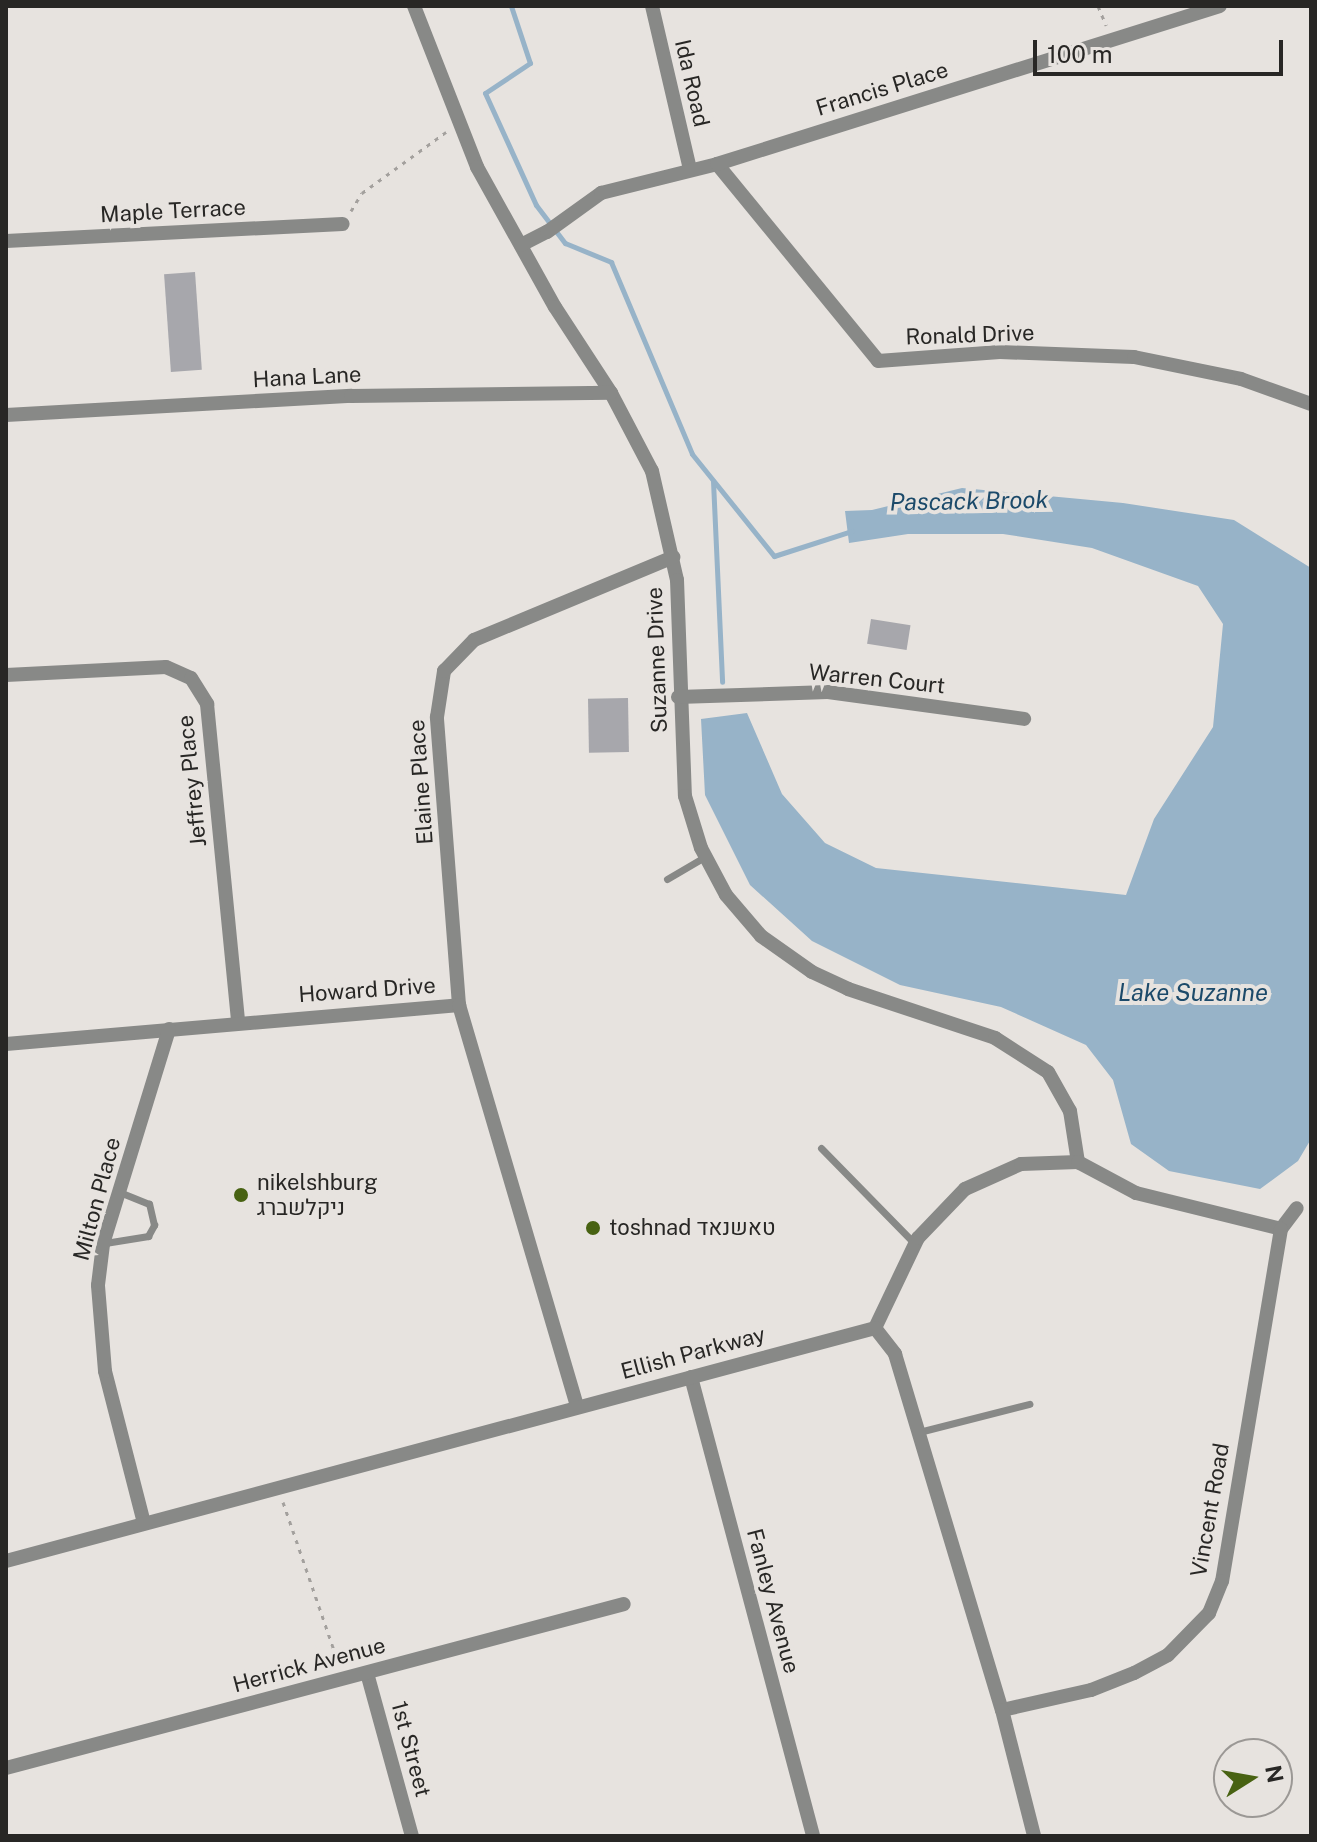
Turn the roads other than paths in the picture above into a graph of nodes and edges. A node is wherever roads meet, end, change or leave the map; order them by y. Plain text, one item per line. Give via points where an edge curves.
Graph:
1 (414, 6) edge
2 (652, 6) edge
3 (1220, 6) edge
4 (717, 164) junction
5 (690, 169) junction
6 (343, 224) road end
7 (6, 241) edge
8 (521, 245) junction
9 (611, 393) junction
10 (1311, 404) edge
11 (6, 415) edge
12 (673, 557) junction
13 (6, 675) edge
14 (678, 697) junction
15 (1024, 719) dead end
16 (706, 856) junction
17 (667, 879) dead end
18 (459, 1005) junction
19 (238, 1022) junction
20 (169, 1029) junction
21 (6, 1044) edge
22 (821, 1148) dead end
23 (1078, 1162) junction
24 (119, 1192) junction
25 (1297, 1208) dead end
26 (1281, 1229) junction
27 (103, 1244) junction
28 (915, 1244) junction
29 (875, 1328) junction
30 (691, 1377) junction
31 (1029, 1404) dead end
32 (577, 1406) junction
33 (919, 1432) junction
34 (144, 1523) junction
35 (6, 1561) edge
36 (624, 1604) dead end
37 (367, 1673) junction
38 (1002, 1710) junction
39 (6, 1768) edge
40 (412, 1836) edge
41 (813, 1836) edge
42 (1034, 1836) edge

1 - 8 street, Suzanne Drive via 477,167
2 - 5 street, Ida Road
3 - 4 street, Francis Place
4 - 5 street, Francis Place
4 - 10 street, Ronald Drive via 878,361 1000,352 1134,357 1241,379
5 - 8 street, Francis Place via 601,193
6 - 7 street, Maple Terrace
8 - 9 street, Suzanne Drive
9 - 11 street, Hana Lane via 351,396
9 - 12 street, Suzanne Drive via 652,471
12 - 14 street, Suzanne Drive
12 - 18 street, Elaine Place via 474,640 444,671 437,717
13 - 19 street, Jeffrey Place via 166,667 191,678 207,704
14 - 15 street, Warren Court via 828,692
14 - 16 street, Suzanne Drive via 685,796
16 - 17 lane
16 - 23 street, Suzanne Drive via 726,895 761,936 812,972 995,1038 1048,1072 1070,1111
18 - 19 street, Howard Drive
18 - 32 street, Howard Drive
19 - 20 street, Howard Drive
20 - 21 street, Howard Drive
20 - 24 street, Milton Place
22 - 28 lane
23 - 26 street via 1136,1193
23 - 28 street via 1021,1164 965,1189
24 - 27 street, Milton Place
24 - 27 lane via 149,1204 155,1219 152,1232
25 - 26 street, Vincent Road
26 - 38 street, Vincent Road via 1222,1581 1209,1613 1168,1655 1134,1673 1091,1690
27 - 34 street, Milton Place via 98,1285 105,1371
28 - 29 street
29 - 30 street, Ellish Parkway
29 - 33 street via 895,1354
30 - 32 street, Ellish Parkway
30 - 41 street, Fanley Avenue
31 - 33 lane
32 - 34 street, Ellish Parkway
33 - 38 street
34 - 35 street, Ellish Parkway
36 - 37 street, Herrick Avenue
37 - 39 street, Herrick Avenue
37 - 40 street, 1st Street
38 - 42 street

